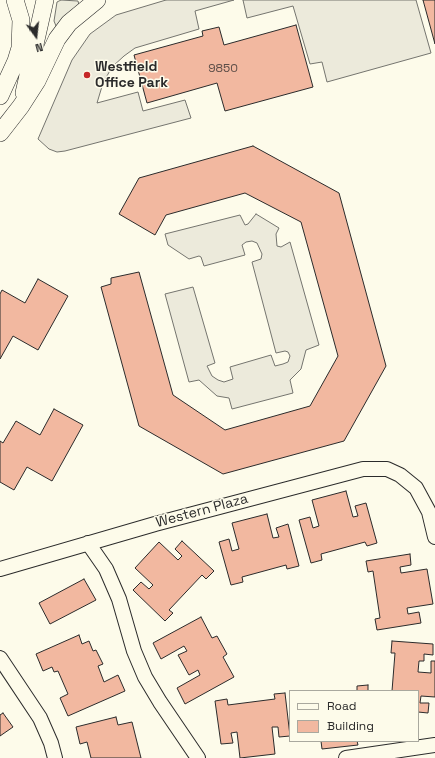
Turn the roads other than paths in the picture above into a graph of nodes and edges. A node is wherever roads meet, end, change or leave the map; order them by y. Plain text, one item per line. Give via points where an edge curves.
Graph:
1 (15, 0) edge
2 (45, 0) edge
3 (96, 0) edge
4 (32, 52) junction
5 (0, 96) edge
6 (21, 106) junction
7 (0, 133) edge
8 (435, 537) edge
9 (88, 543) junction
10 (0, 569) edge
11 (0, 658) edge
12 (435, 745) edge
13 (55, 758) edge
14 (198, 758) edge
15 (346, 758) edge

1 - 5 street via 21,20 20,48
2 - 4 street
3 - 6 street via 69,23 57,39 37,81
4 - 5 street
4 - 6 street
6 - 7 street
8 - 9 street, Western Plaza via 423,498 416,488 404,477 387,469 363,469
9 - 10 street, Western Plaza
9 - 14 street via 106,569 119,599 134,651 145,677
11 - 13 street via 40,718
12 - 15 street

